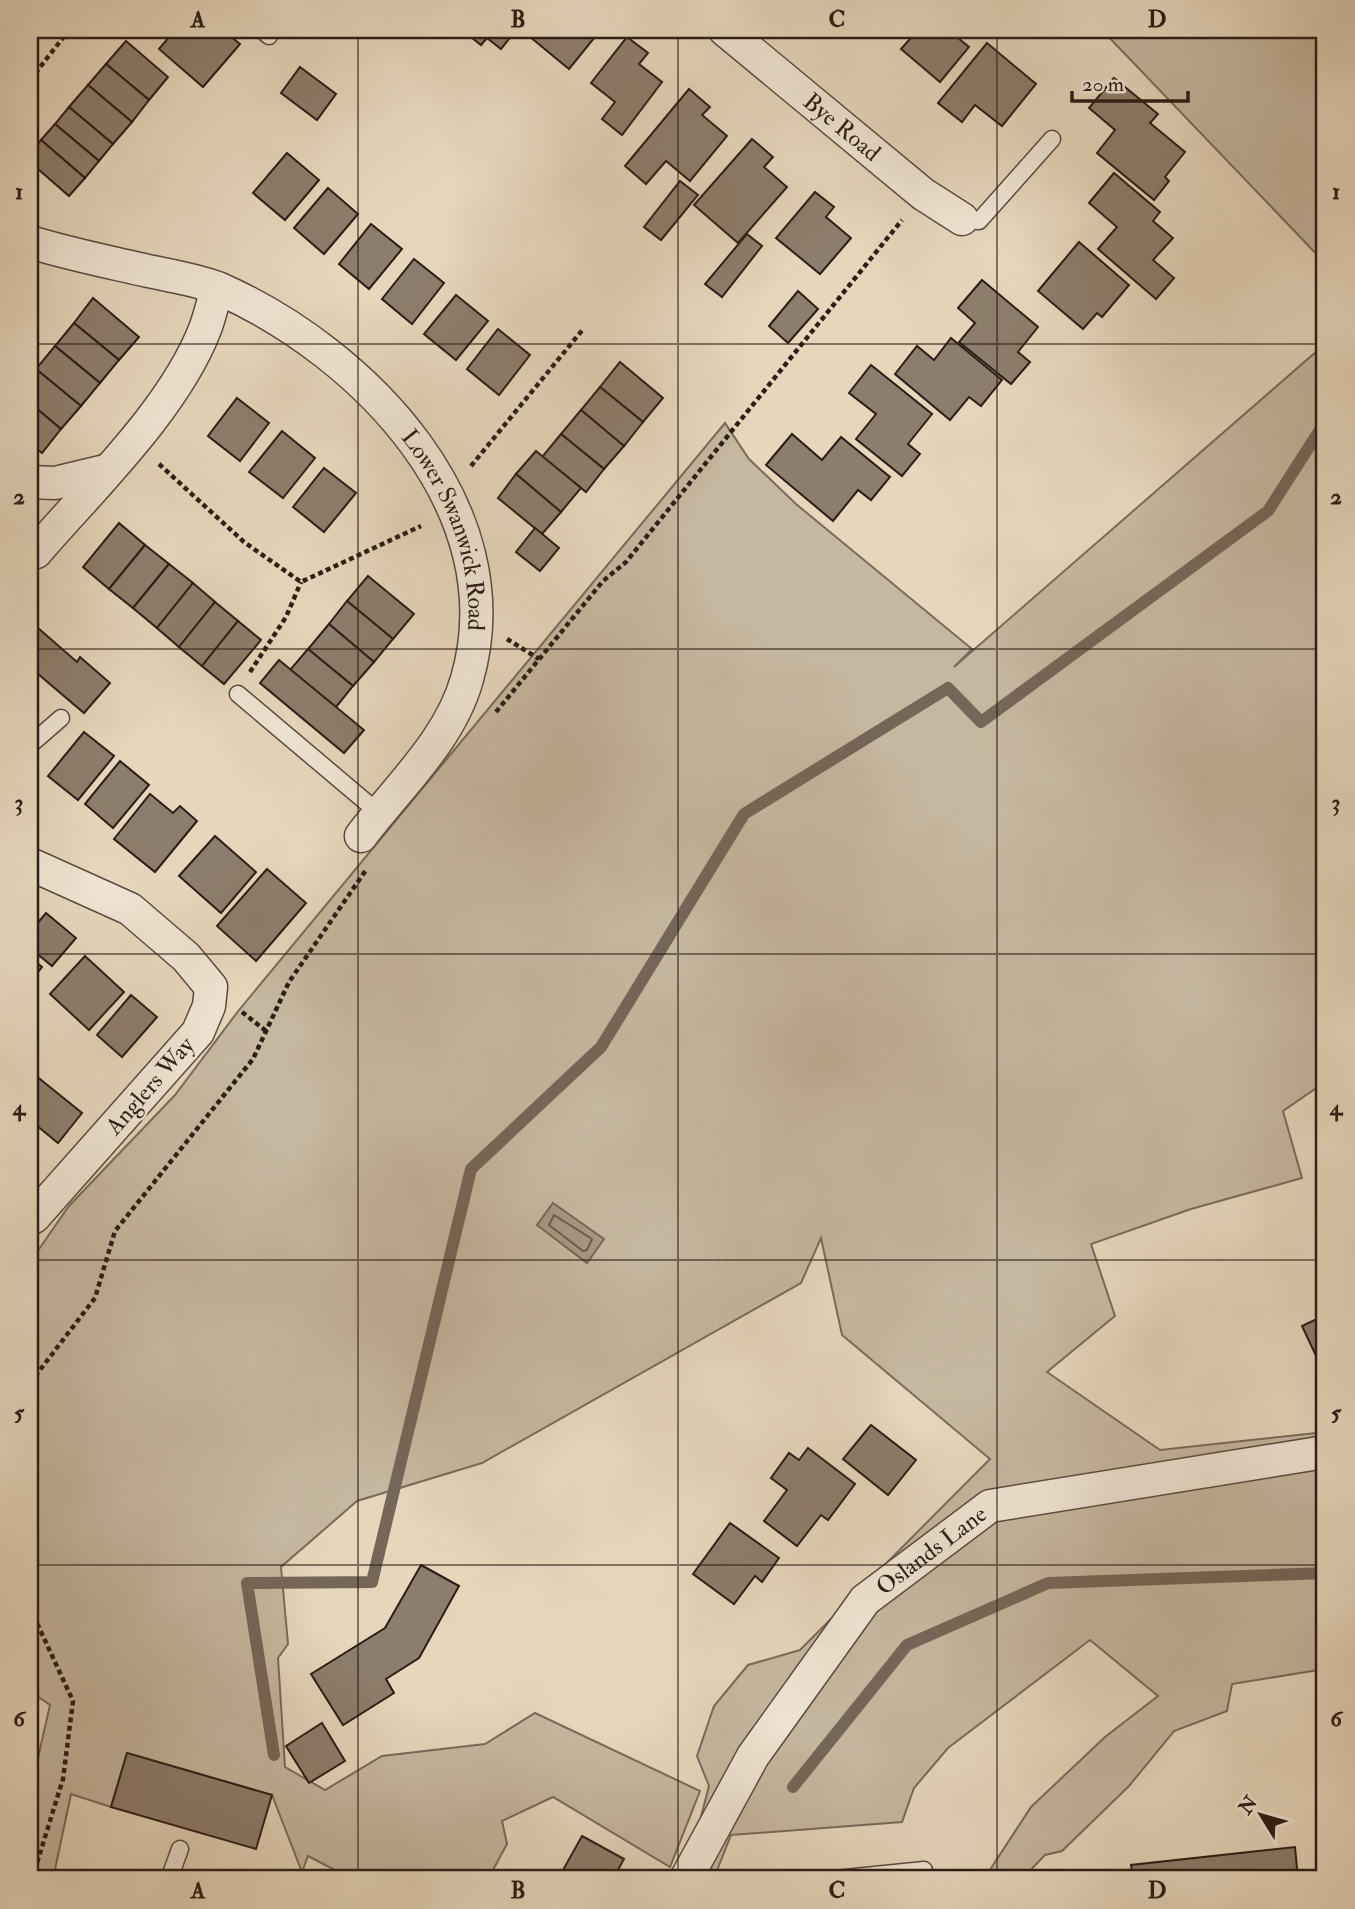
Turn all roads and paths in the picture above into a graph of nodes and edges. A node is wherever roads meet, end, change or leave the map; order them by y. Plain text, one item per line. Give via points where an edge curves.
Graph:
1 (69, 30) edge
2 (725, 30) edge
3 (30, 80) edge
4 (1052, 139) dead end
5 (923, 194) junction
6 (962, 219) joint
7 (30, 242) edge
8 (217, 288) junction
9 (584, 328) dead end
10 (133, 439) junction
11 (105, 471) junction
12 (30, 482) edge
13 (450, 504) junction
14 (36, 552) dead end
15 (301, 582) junction
16 (238, 694) joint
17 (61, 718) dead end
18 (486, 723) dead end
19 (30, 745) edge
20 (371, 837) junction
21 (30, 864) edge
22 (34, 1217) dead end
23 (30, 1383) edge
24 (1325, 1452) edge
25 (30, 1608) edge
26 (180, 1849) dead end
27 (925, 1870) dead end
28 (32, 1879) edge
29 (169, 1879) edge
30 (686, 1879) edge
31 (835, 1879) edge

1 - 3 path
2 - 5 street, Bye Road
4 - 6 lane via 979,221
5 - 6 street, Bye Road
5 - 18 path via 626,562 603,581
7 - 8 street, Lower Swanwick Road
8 - 10 street via 205,330 178,381
8 - 13 street, Lower Swanwick Road via 276,316 326,350 369,388 408,436
9 - 13 path
10 - 11 street
10 - 15 path via 244,542
11 - 12 street via 55,483
11 - 14 street
13 - 15 path
13 - 20 street, Lower Swanwick Road via 466,538 477,580 478,622 467,681 443,733
15 - 16 path via 286,617
16 - 20 lane
17 - 19 lane
20 - 23 path via 325,926 289,982 253,1059 114,1231 95,1298
21 - 22 street, Anglers Way via 130,909 186,957 211,988 198,1031
24 - 30 street, Oslands Lane via 990,1506 866,1600 753,1756
25 - 28 path via 73,1701 63,1779
26 - 29 lane
27 - 31 lane

